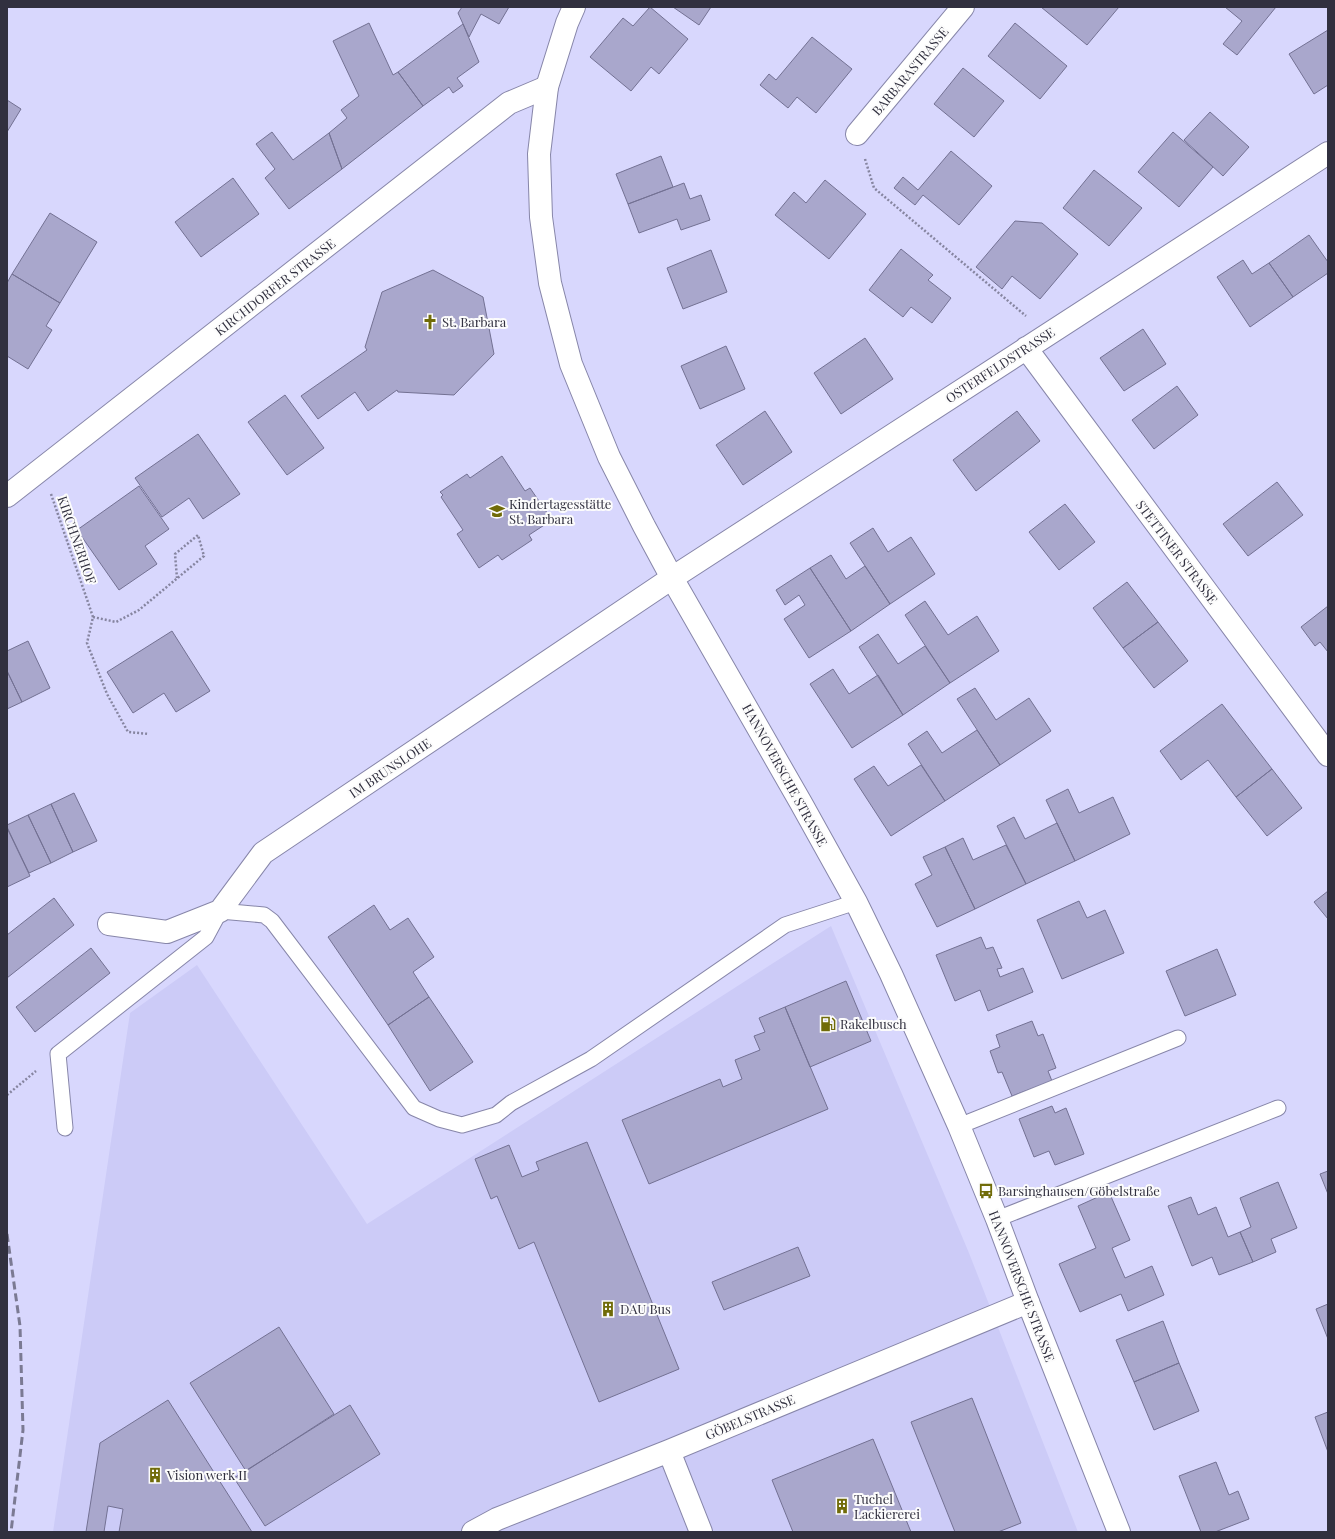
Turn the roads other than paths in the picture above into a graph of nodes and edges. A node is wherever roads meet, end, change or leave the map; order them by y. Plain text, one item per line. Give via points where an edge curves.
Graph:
1 (574, 7) edge
2 (963, 7) edge
3 (547, 87) junction
4 (857, 134) road end
5 (1328, 153) edge
6 (1026, 348) junction
7 (8, 493) edge
8 (672, 578) junction
9 (1321, 733) edge
10 (1328, 755) edge
11 (856, 902) junction
12 (220, 911) junction
13 (109, 924) dead end
14 (1178, 1038) dead end
15 (1278, 1108) dead end
16 (959, 1126) junction
17 (65, 1128) dead end
18 (997, 1219) junction
19 (1028, 1302) junction
20 (669, 1451) junction
21 (473, 1532) edge
22 (701, 1532) edge
23 (1119, 1532) edge

1 - 3 street, HANNOVERSCHE STRASSE
2 - 4 street, BARBARASTRASSE
3 - 7 street, KIRCHDORFER STRASSE via 509,103
3 - 8 street, HANNOVERSCHE STRASSE via 539,154 541,217 550,283 572,364 609,457
5 - 6 street, OSTERFELDSTRASSE
6 - 8 street, OSTERFELDSTRASSE
6 - 9 street, STETTINER STRASSE
8 - 11 street, HANNOVERSCHE STRASSE via 802,802
8 - 12 street, IM BRUNSLOHE via 263,853
9 - 10 street, STETTINER STRASSE
11 - 12 lane via 785,925 591,1059 511,1103 496,1115 462,1125 439,1119 414,1108 272,921 264,915
11 - 16 street, HANNOVERSCHE STRASSE
12 - 13 street via 167,932
12 - 17 lane via 206,937 58,1054
14 - 16 lane
15 - 18 lane
16 - 18 street, HANNOVERSCHE STRASSE
18 - 19 street, HANNOVERSCHE STRASSE
19 - 20 street, GÖBELSTRASSE
19 - 23 street, HANNOVERSCHE STRASSE
20 - 21 street, GÖBELSTRASSE via 497,1519
20 - 22 street

